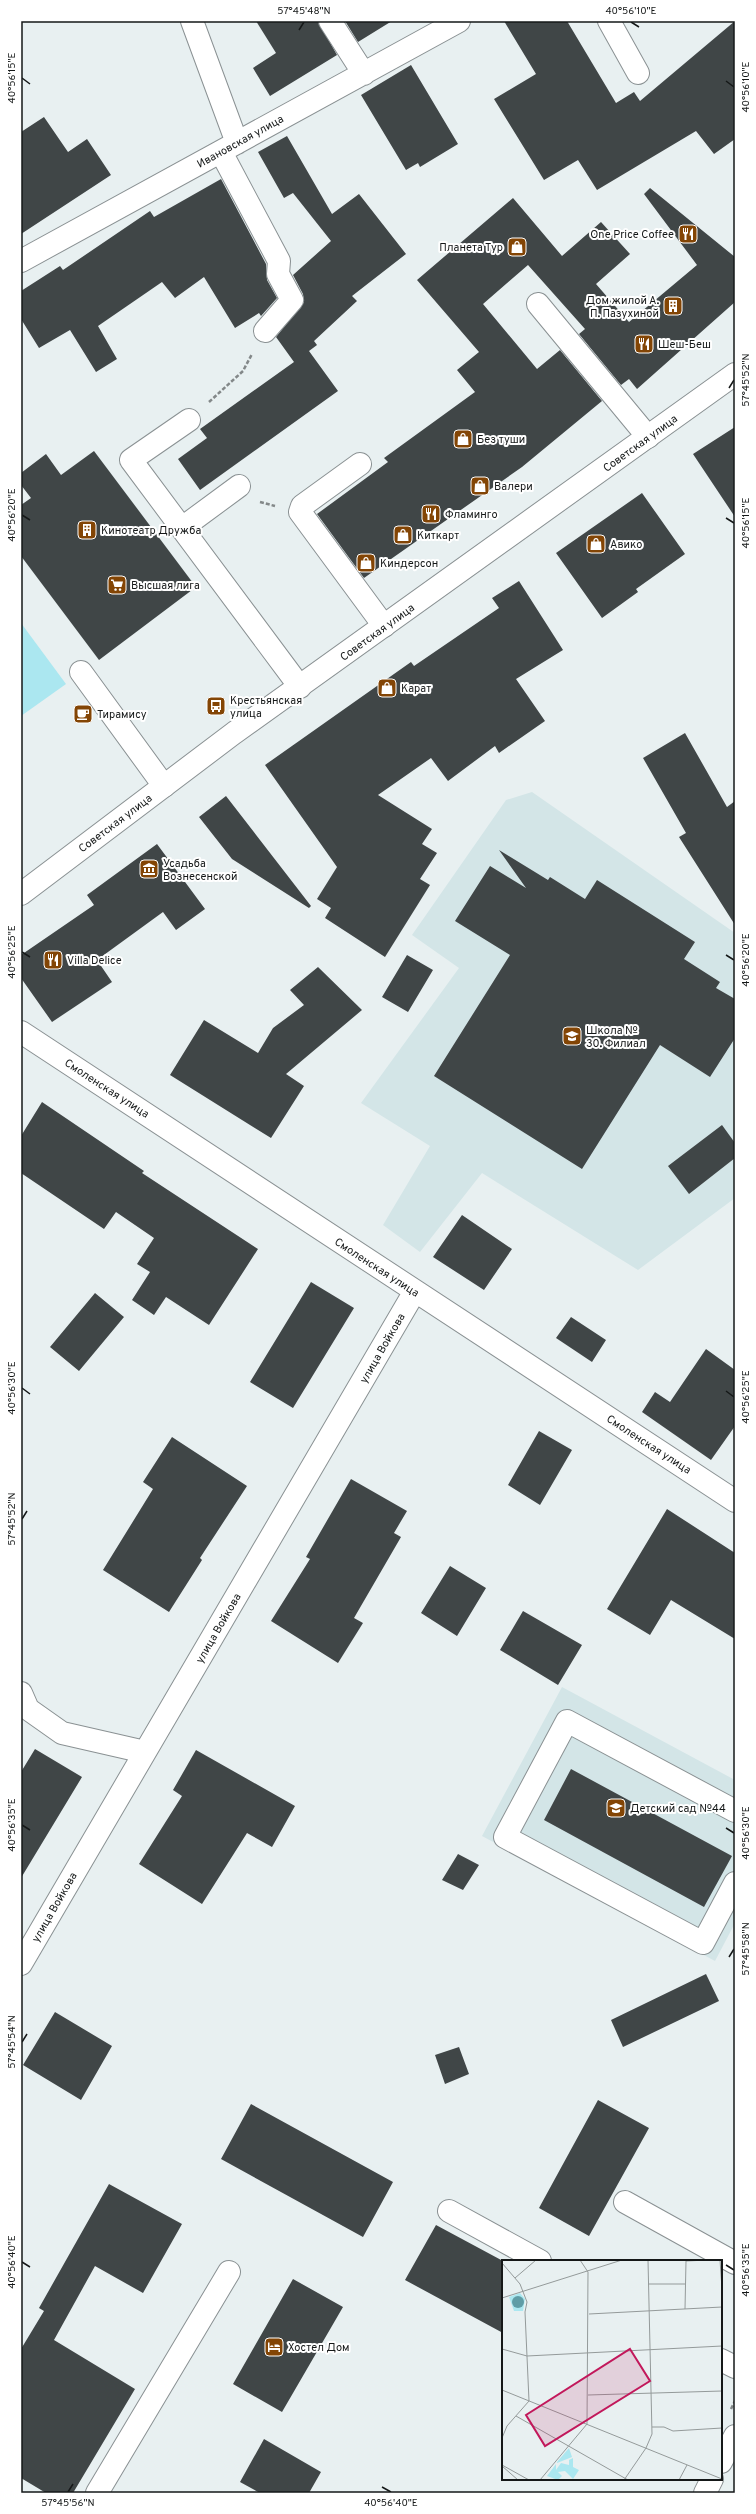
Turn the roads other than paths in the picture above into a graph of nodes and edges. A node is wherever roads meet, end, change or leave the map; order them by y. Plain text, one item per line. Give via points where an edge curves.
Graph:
1 (192, 21) edge
2 (330, 21) edge
3 (609, 21) edge
4 (463, 26) edge
5 (638, 73) dead end
6 (364, 74) junction
7 (229, 147) junction
8 (21, 261) edge
9 (538, 304) dead end
10 (265, 330) road end
11 (735, 374) edge
12 (189, 420) road end
13 (648, 437) junction
14 (360, 464) dead end
15 (234, 490) road end
16 (182, 528) junction
17 (384, 626) junction
18 (81, 672) dead end
19 (300, 687) junction
20 (164, 786) junction
21 (21, 894) edge
22 (21, 1032) edge
23 (415, 1292) junction
24 (735, 1500) edge
25 (21, 1693) edge
26 (145, 1752) junction
27 (735, 1811) edge
28 (735, 1883) edge
29 (21, 1964) edge
30 (624, 2202) dead end
31 (449, 2211) dead end
32 (538, 2260) edge
33 (735, 2263) edge
34 (229, 2272) dead end
35 (722, 2360) edge
36 (735, 2367) edge
37 (735, 2436) edge
38 (722, 2460) edge
39 (711, 2480) edge
40 (98, 2493) edge
41 (704, 2493) edge

1 - 7 street
2 - 6 street
3 - 5 street
4 - 6 street, Ивановская улица via 423,50
6 - 7 street, Ивановская улица
7 - 8 street, Ивановская улица
7 - 10 street via 279,261 278,274 292,300
9 - 13 street
11 - 13 street, Советская улица
12 - 16 street via 131,460
13 - 17 street, Советская улица
14 - 17 street via 302,506 300,512
15 - 16 street
16 - 19 street
17 - 19 street, Советская улица
18 - 20 street
19 - 20 street, Советская улица
20 - 21 street, Советская улица
22 - 23 street, Смоленская улица
23 - 24 street, Смоленская улица
23 - 26 street, улица Войкова
25 - 26 street via 28,1709 62,1733
26 - 29 street, улица Войкова
27 - 28 street via 567,1721 505,1837 703,1943
30 - 33 street
31 - 32 street
34 - 40 street
35 - 36 street
37 - 38 street
39 - 41 street

